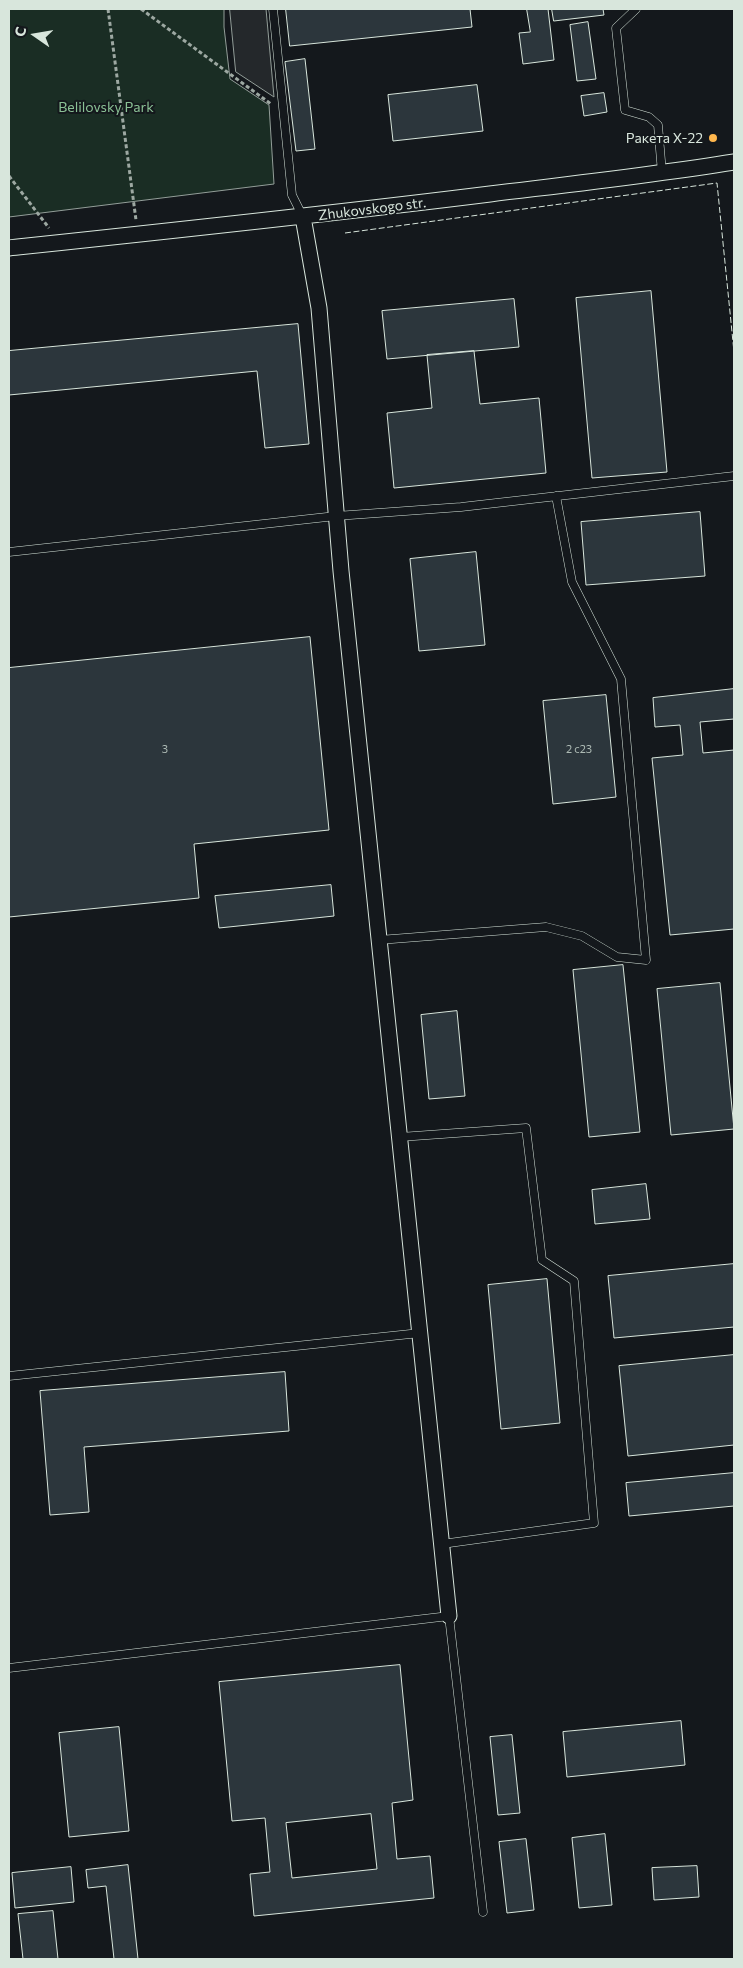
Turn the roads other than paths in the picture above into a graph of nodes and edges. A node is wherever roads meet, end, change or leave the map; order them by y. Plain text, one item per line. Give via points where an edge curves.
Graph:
1 (273, 9) edge
2 (636, 9) edge
3 (734, 162) edge
4 (662, 173) junction
5 (303, 217) junction
6 (9, 248) edge
7 (734, 476) edge
8 (556, 496) junction
9 (336, 516) junction
10 (9, 552) edge
11 (380, 940) junction
12 (400, 1137) junction
13 (420, 1333) junction
14 (9, 1376) edge
15 (442, 1544) junction
16 (449, 1616) junction
17 (9, 1668) edge
18 (483, 1912) dead end

1 - 5 lane via 292,195
2 - 4 lane via 616,28 626,110 649,117 658,125
3 - 4 street, Zhukovskogo str.
4 - 5 street, Zhukovskogo str.
5 - 6 street, Zhukovskogo str.
5 - 9 street via 319,308
7 - 8 lane
8 - 9 lane via 461,508
8 - 11 lane via 572,582 621,679 646,960 617,956 582,936 546,927
9 - 10 lane
9 - 11 street
11 - 12 street
12 - 13 street
12 - 15 lane via 526,1128 542,1260 574,1280 594,1523
13 - 14 lane
13 - 15 street
15 - 16 street
16 - 17 lane
16 - 18 lane

